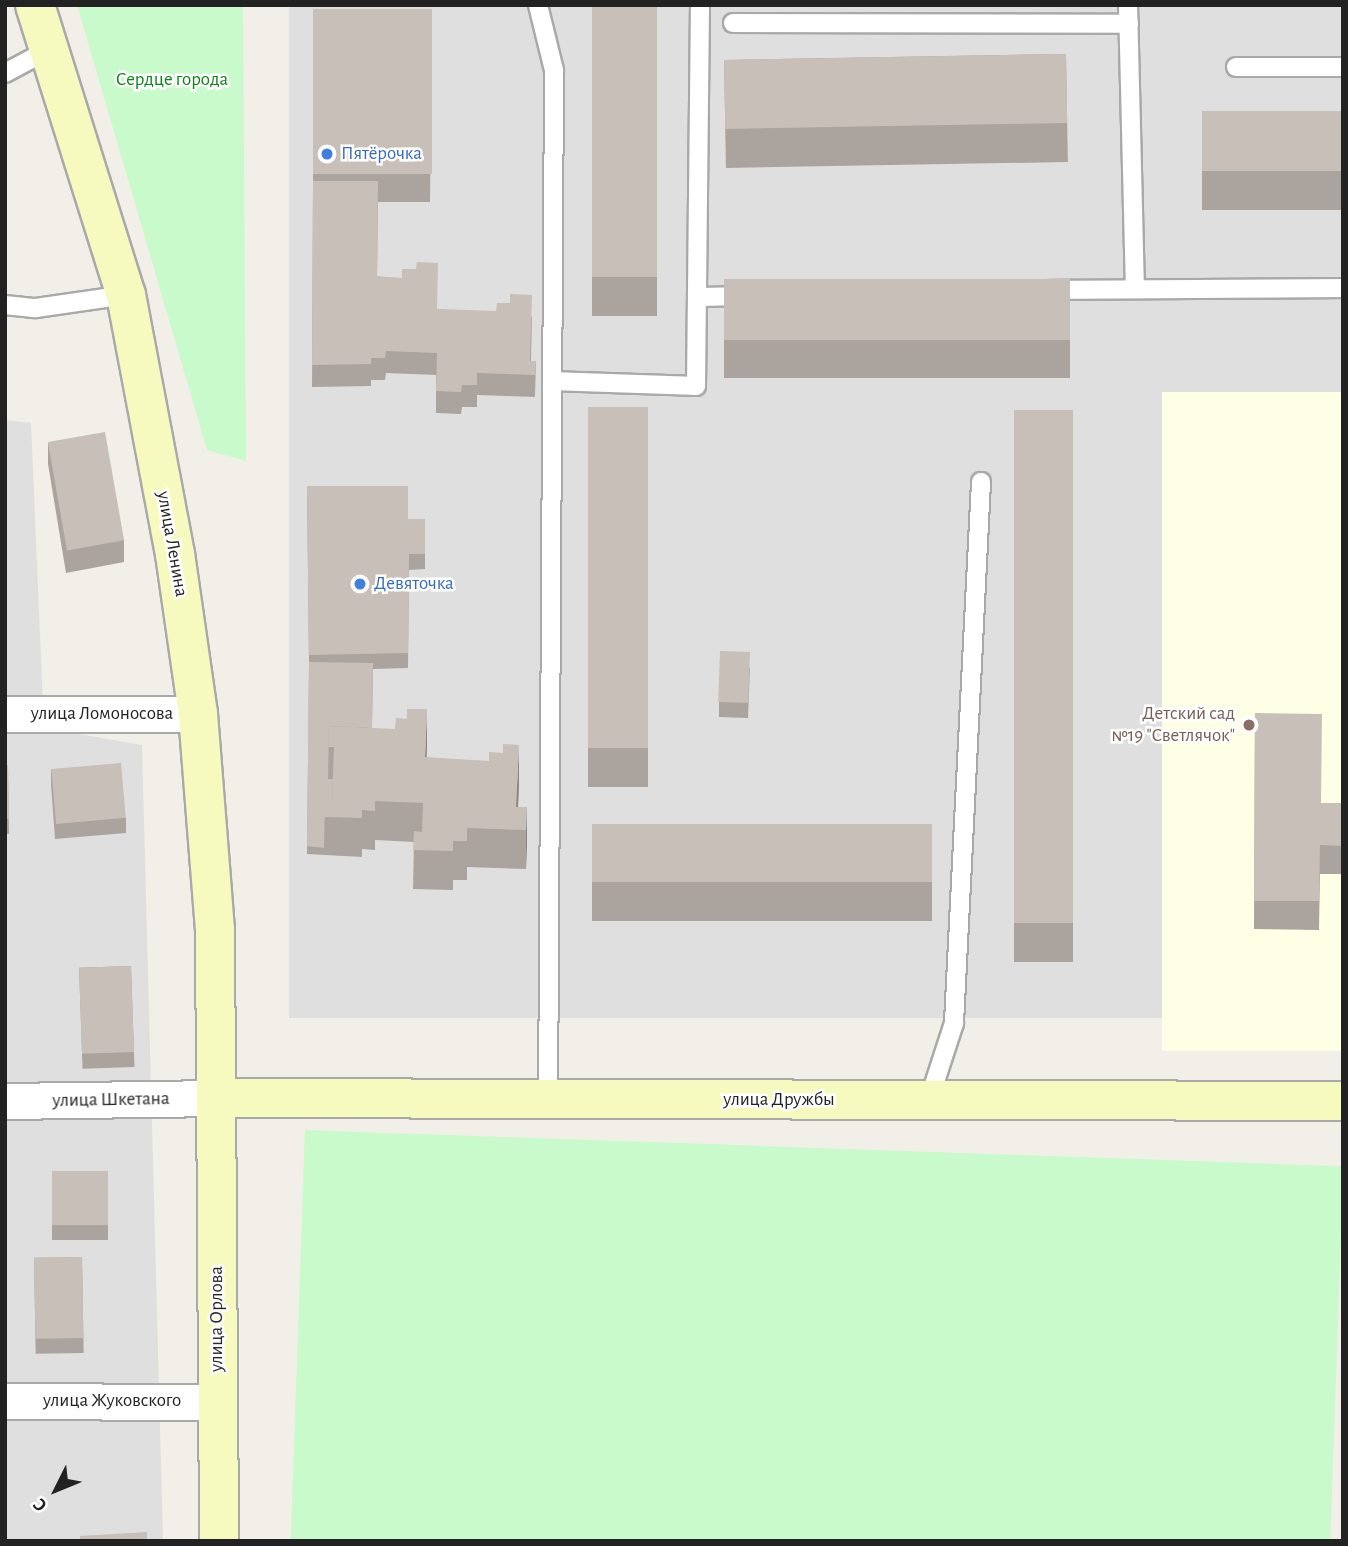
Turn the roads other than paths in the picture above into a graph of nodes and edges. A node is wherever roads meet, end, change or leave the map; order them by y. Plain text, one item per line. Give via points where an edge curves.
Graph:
1 (35, 5) edge
2 (538, 5) edge
3 (701, 5) edge
4 (1128, 5) edge
5 (733, 23) dead end
6 (1129, 24) junction
7 (48, 50) junction
8 (1236, 67) dead end
9 (1343, 67) edge
10 (5, 73) edge
11 (1343, 288) edge
12 (1135, 289) junction
13 (1031, 290) edge
14 (126, 295) junction
15 (767, 295) edge
16 (698, 297) junction
17 (5, 305) edge
18 (552, 381) junction
19 (981, 482) dead end
20 (5, 714) edge
21 (198, 714) junction
22 (216, 1098) junction
23 (548, 1100) junction
24 (929, 1100) junction
25 (5, 1101) edge
26 (1343, 1101) edge
27 (5, 1401) edge
28 (218, 1402) junction
29 (219, 1541) edge

1 - 7 street, улица Ленина
2 - 18 lane via 554,70
3 - 16 lane
4 - 6 lane
5 - 6 lane
6 - 12 lane
7 - 10 lane
7 - 14 street, улица Ленина
8 - 9 lane
11 - 12 lane
12 - 13 lane
14 - 17 lane via 36,308
14 - 21 street, улица Ленина via 175,554
15 - 16 lane
16 - 18 lane via 696,386
18 - 23 lane
19 - 24 lane via 954,1023
20 - 21 street, улица Ломоносова
21 - 22 street, улица Ленина via 215,930
22 - 23 street, улица Дружбы
22 - 25 street, улица Шкетана
22 - 28 street, улица Орлова
23 - 24 street, улица Дружбы
24 - 26 street, улица Дружбы
27 - 28 street, улица Жуковского
28 - 29 street, улица Орлова

